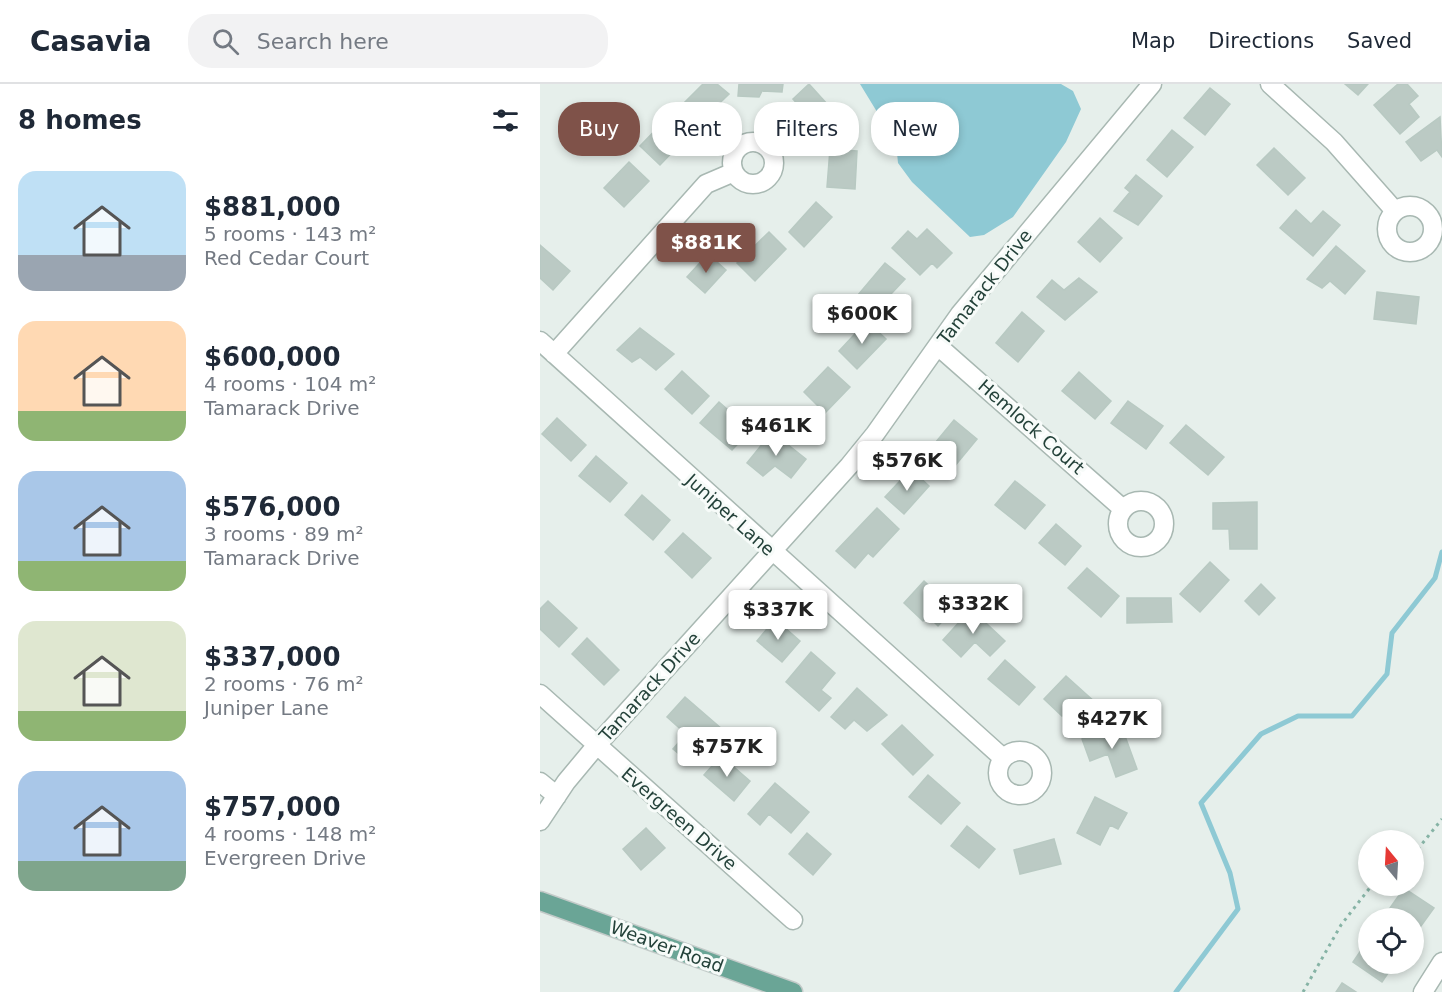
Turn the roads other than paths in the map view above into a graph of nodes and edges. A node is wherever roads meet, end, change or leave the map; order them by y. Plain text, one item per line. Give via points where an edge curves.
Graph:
1 (1152, 84) edge
2 (1270, 84) edge
3 (734, 172) dead end
4 (1395, 210) dead end
5 (540, 341) edge
6 (938, 346) junction
7 (554, 354) junction
8 (1123, 509) dead end
9 (772, 553) junction
10 (540, 694) edge
11 (596, 746) junction
12 (1003, 758) dead end
13 (540, 782) edge
14 (557, 796) junction
15 (540, 821) edge
16 (540, 901) edge
17 (793, 920) dead end
18 (1442, 962) edge
19 (793, 992) edge
20 (1423, 992) edge

1 - 6 street, Tamarack Drive via 960,314
2 - 4 street via 1334,142
3 - 7 street via 706,184
5 - 7 street, Juniper Lane
6 - 8 street, Hemlock Court
6 - 9 street, Tamarack Drive via 875,434
7 - 9 street, Juniper Lane
9 - 11 street, Tamarack Drive
9 - 12 street, Juniper Lane
10 - 11 street, Evergreen Drive
11 - 14 street, Tamarack Drive
11 - 17 street, Evergreen Drive
13 - 14 street
14 - 15 street, Tamarack Drive
16 - 19 main road, Weaver Road
18 - 20 street

